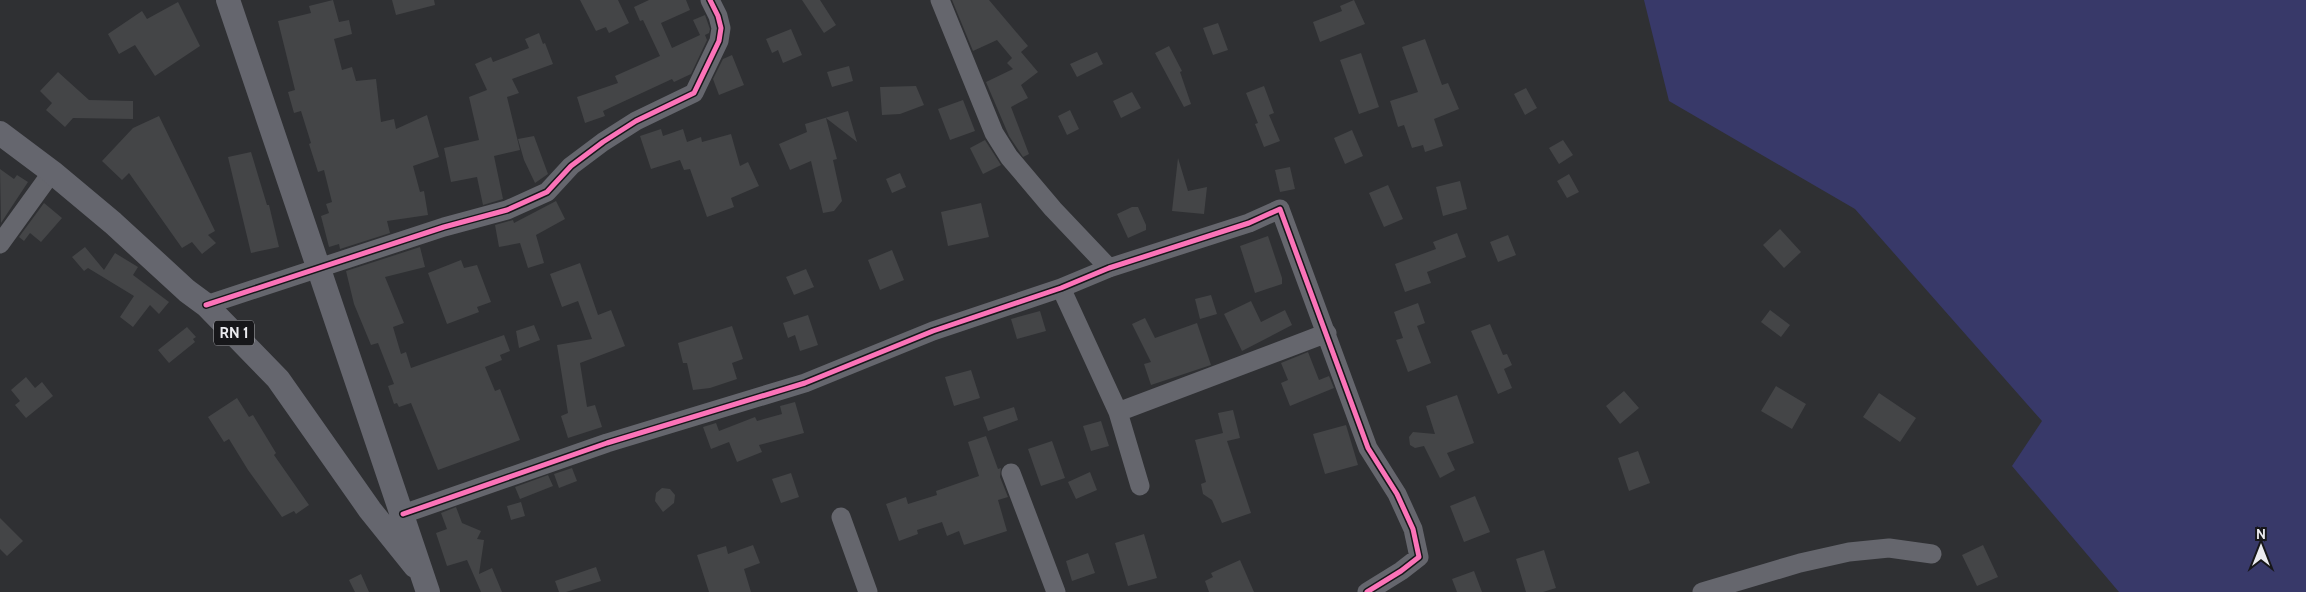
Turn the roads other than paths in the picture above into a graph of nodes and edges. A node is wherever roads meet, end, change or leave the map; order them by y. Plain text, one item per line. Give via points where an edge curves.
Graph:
1 (228, 0) edge
2 (710, 0) edge
3 (940, 0) edge
4 (0, 133) edge
5 (52, 172) junction
6 (0, 244) edge
7 (319, 268) junction
8 (1109, 268) junction
9 (1061, 288) junction
10 (206, 305) junction
11 (1326, 333) junction
12 (1118, 412) junction
13 (1011, 473) dead end
14 (1140, 486) dead end
15 (404, 514) junction
16 (841, 517) dead end
17 (1932, 554) dead end
18 (425, 584) edge
19 (868, 592) edge
20 (1056, 592) edge
21 (1367, 592) edge
22 (1702, 592) edge

1 - 7 main road
2 - 7 street via 718,16 719,41 694,93 636,121 603,142 571,166 546,192 507,210
3 - 8 street via 994,133 1009,157
4 - 5 main road, RN 1
5 - 6 street
5 - 10 main road, RN 1
7 - 10 street
7 - 15 main road
8 - 9 street
8 - 11 street via 1248,223 1280,209
9 - 12 street
9 - 15 street via 933,331 805,384 607,443
10 - 18 main road, RN 1 via 278,379
11 - 12 street
11 - 21 street via 1368,448 1397,494 1413,529 1419,557
12 - 14 street
13 - 20 street
15 - 18 main road
16 - 19 street
17 - 22 street via 1889,548 1849,552

